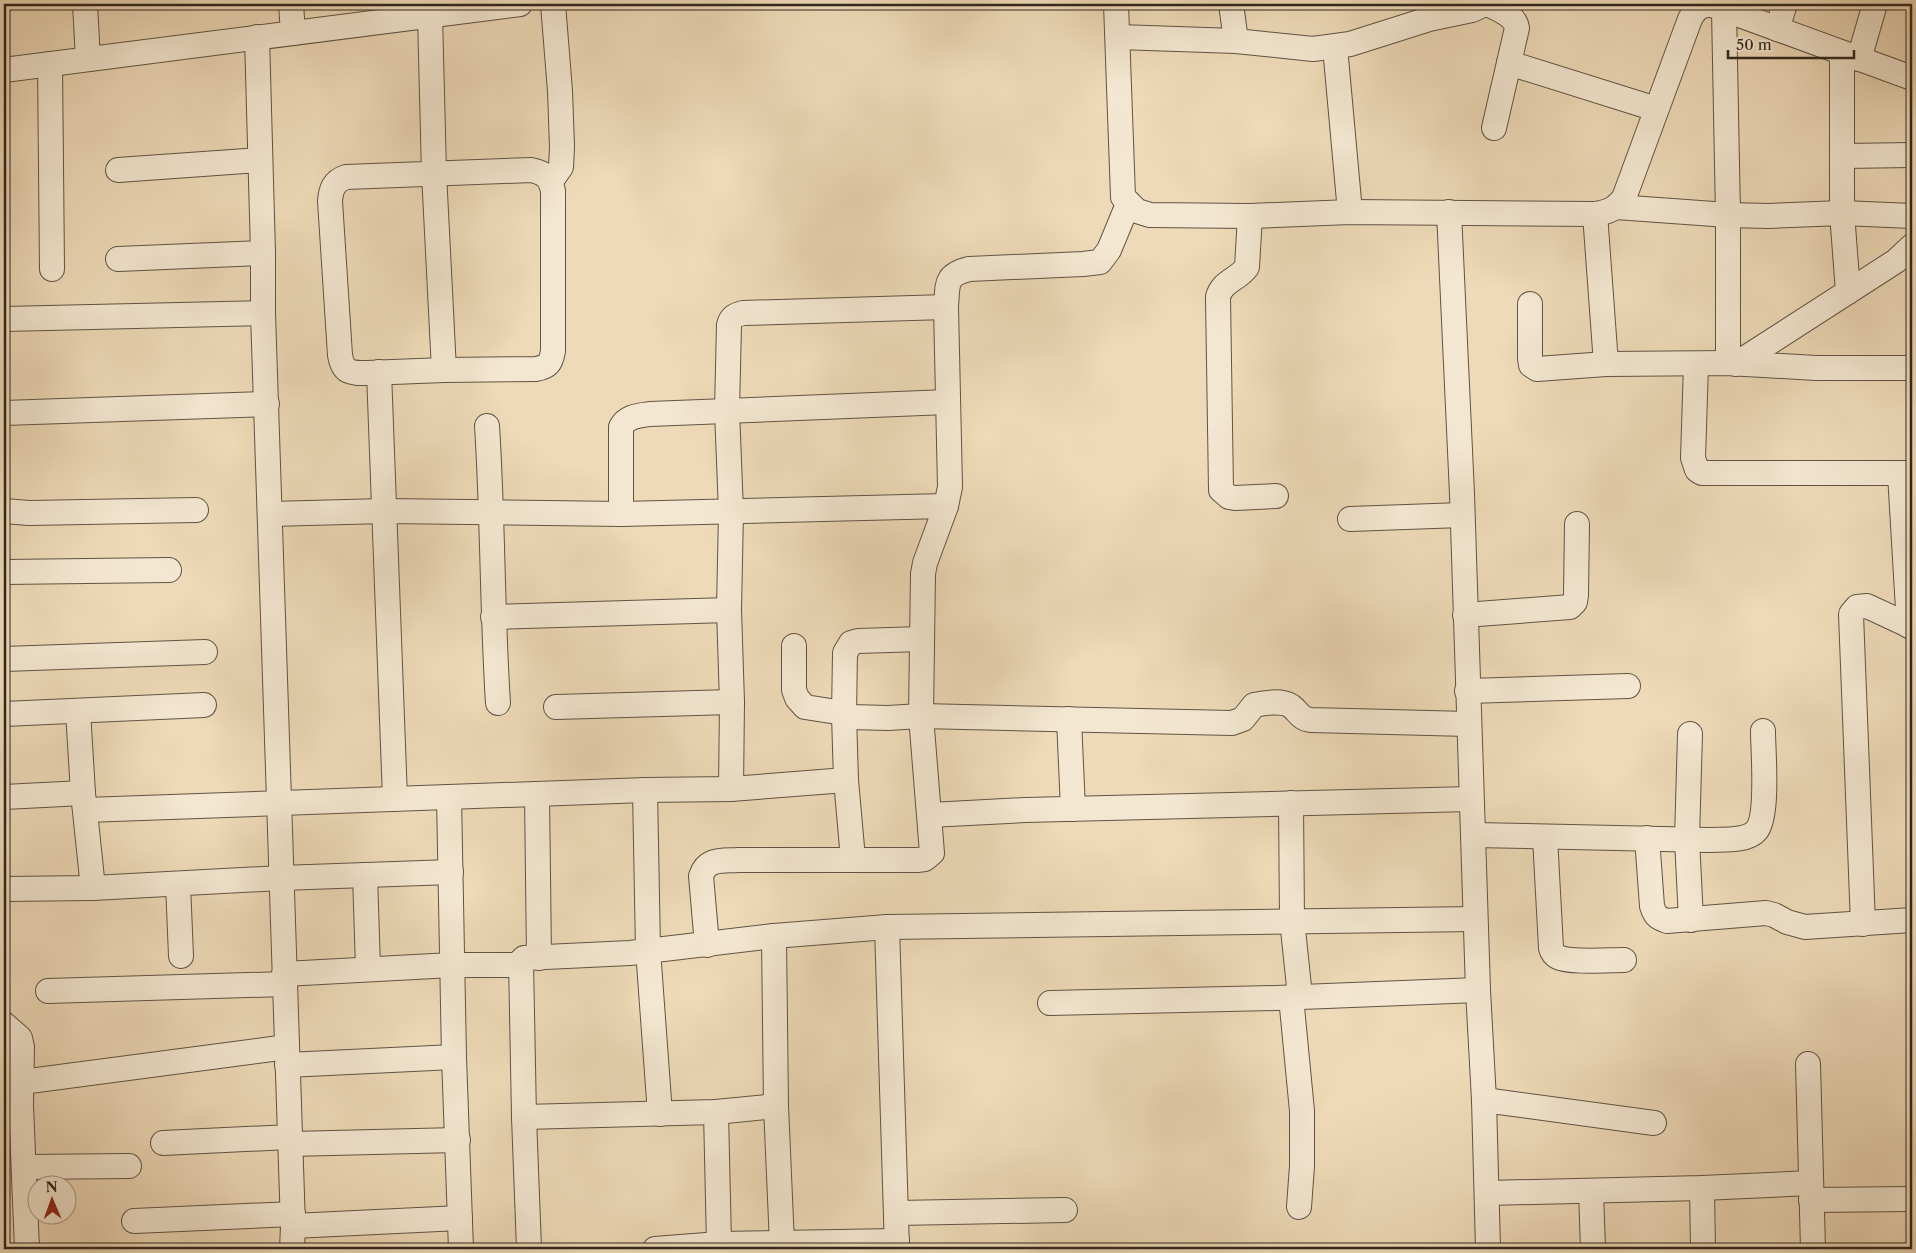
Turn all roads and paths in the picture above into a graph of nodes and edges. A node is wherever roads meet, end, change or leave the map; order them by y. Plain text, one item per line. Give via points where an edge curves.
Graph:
1 (85, 4) edge
2 (291, 4) edge
3 (520, 4) edge
4 (553, 4) edge
5 (1116, 4) edge
6 (1231, 4) edge
7 (1486, 4) edge
8 (1784, 4) edge
9 (1875, 4) edge
10 (1700, 5) edge
11 (1724, 10) junction
12 (415, 12) edge
13 (1778, 29) junction
14 (293, 33) junction
15 (257, 37) junction
16 (1118, 37) junction
17 (1236, 41) junction
18 (1335, 47) junction
19 (1851, 56) junction
20 (88, 59) junction
21 (1509, 63) junction
22 (50, 64) junction
23 (4, 70) edge
24 (1912, 78) edge
25 (1656, 109) junction
26 (1494, 128) dead end
27 (1912, 155) edge
28 (1843, 156) junction
29 (260, 160) junction
30 (118, 170) dead end
31 (434, 173) junction
32 (551, 181) junction
33 (1128, 204) junction
34 (1606, 210) junction
35 (1350, 212) junction
36 (1449, 212) junction
37 (1842, 213) junction
38 (1728, 214) junction
39 (1250, 216) junction
40 (1912, 216) edge
41 (1912, 246) edge
42 (263, 253) junction
43 (118, 259) dead end
44 (52, 269) dead end
45 (1848, 292) junction
46 (1530, 304) dead end
47 (946, 307) junction
48 (263, 313) junction
49 (4, 319) edge
50 (1606, 364) junction
51 (1732, 364) junction
52 (1696, 365) junction
53 (1912, 368) edge
54 (444, 370) junction
55 (379, 372) junction
56 (947, 402) junction
57 (267, 404) junction
58 (727, 410) junction
59 (4, 413) edge
60 (487, 426) dead end
61 (1906, 473) edge
62 (1276, 496) dead end
63 (946, 506) junction
64 (196, 510) dead end
65 (4, 511) edge
66 (385, 511) junction
67 (731, 512) junction
68 (490, 513) junction
69 (270, 514) junction
70 (621, 514) junction
71 (1462, 516) junction
72 (1350, 519) dead end
73 (1577, 524) dead end
74 (169, 570) dead end
75 (4, 572) edge
76 (729, 610) junction
77 (1465, 615) junction
78 (493, 617) junction
79 (1910, 626) edge
80 (921, 639) junction
81 (794, 646) dead end
82 (205, 652) dead end
83 (4, 659) edge
84 (1628, 686) dead end
85 (1467, 691) junction
86 (732, 702) junction
87 (498, 703) dead end
88 (204, 705) dead end
89 (556, 708) dead end
90 (78, 711) junction
91 (4, 714) edge
92 (844, 715) junction
93 (921, 716) junction
94 (1069, 719) junction
95 (1468, 724) junction
96 (1763, 731) dead end
97 (1690, 734) dead end
98 (846, 780) junction
99 (731, 789) junction
100 (645, 790) junction
101 (537, 794) junction
102 (4, 797) edge
103 (449, 797) junction
104 (396, 799) junction
105 (1471, 799) junction
106 (84, 802) junction
107 (278, 802) junction
108 (1291, 803) junction
109 (1073, 808) junction
110 (930, 815) junction
111 (1474, 835) junction
112 (1545, 837) junction
113 (1648, 838) junction
114 (1687, 839) junction
115 (853, 859) junction
116 (451, 872) junction
117 (365, 875) junction
118 (281, 878) junction
119 (178, 884) junction
120 (93, 888) junction
121 (4, 889) edge
122 (1475, 918) junction
123 (1292, 920) junction
124 (1690, 920) junction
125 (1912, 920) edge
126 (1863, 924) junction
127 (887, 927) junction
128 (774, 936) junction
129 (707, 945) junction
130 (648, 950) junction
131 (182, 956) dead end
132 (1624, 960) dead end
133 (530, 962) junction
134 (452, 965) junction
135 (368, 968) junction
136 (284, 979) junction
137 (1478, 990) junction
138 (48, 991) dead end
139 (1296, 996) junction
140 (1050, 1003) dead end
141 (4, 1024) edge
142 (287, 1056) junction
143 (454, 1057) junction
144 (1808, 1064) dead end
145 (22, 1082) junction
146 (1484, 1100) junction
147 (12, 1105) edge
148 (776, 1106) junction
149 (716, 1112) junction
150 (660, 1114) junction
151 (524, 1117) junction
152 (1654, 1123) dead end
153 (290, 1140) junction
154 (458, 1140) junction
155 (163, 1143) dead end
156 (129, 1166) dead end
157 (24, 1167) junction
158 (1702, 1188) junction
159 (1591, 1191) junction
160 (1811, 1192) junction
161 (1487, 1193) junction
162 (1912, 1199) edge
163 (1299, 1207) dead end
164 (1065, 1210) dead end
165 (897, 1213) junction
166 (460, 1218) junction
167 (293, 1220) junction
168 (134, 1221) dead end
169 (719, 1244) junction
170 (782, 1244) junction
171 (897, 1245) edge
172 (27, 1249) edge
173 (292, 1249) edge
174 (461, 1249) edge
175 (529, 1249) edge
176 (655, 1249) edge
177 (1488, 1249) edge
178 (1593, 1249) edge
179 (1703, 1249) edge
180 (1813, 1249) edge

1 - 20 street
2 - 14 street
3 - 12 street
4 - 32 street via 562,147 561,168
5 - 16 street
6 - 17 street
7 - 18 street
7 - 21 street via 1516,22
8 - 13 street
9 - 19 street
10 - 11 street
10 - 25 street via 1690,19
11 - 13 street
11 - 38 street
12 - 14 street
12 - 31 street
13 - 19 street
14 - 15 street
15 - 20 street
15 - 29 street
16 - 17 street
16 - 33 street via 1121,186
17 - 18 street via 1290,48
18 - 35 street
19 - 24 street
19 - 28 street
20 - 22 street
21 - 25 street
21 - 26 street
22 - 23 street
22 - 44 street
25 - 34 street via 1624,198
27 - 28 street
28 - 37 street
29 - 30 street
29 - 42 street
31 - 32 street via 531,170 546,175
31 - 54 street
31 - 55 street via 346,177 334,184 331,192 342,364 346,370 355,373
32 - 54 street via 551,362 536,369
33 - 39 street via 1137,212 1150,215
33 - 47 street via 1109,250 1100,262 956,272 948,280
34 - 36 street
34 - 38 street
34 - 50 street
35 - 36 street
35 - 39 street
36 - 71 street
37 - 38 street
37 - 40 street
37 - 45 street
38 - 51 street
39 - 62 street via 1247,267 1223,286 1218,297 1221,490 1228,497 1235,498
41 - 45 street
42 - 43 street
42 - 48 street
45 - 51 street
46 - 50 street via 1531,365 1547,369
47 - 56 street
47 - 58 street via 736,314 729,325
48 - 49 street
48 - 57 street
50 - 52 street
51 - 52 street
51 - 53 street
52 - 61 street via 1693,458 1697,470 1709,474
54 - 55 street
55 - 66 street
56 - 58 street
56 - 63 street via 950,473
57 - 59 street
57 - 69 street
58 - 67 street
58 - 70 street via 650,414 624,422 620,443
60 - 68 street
61 - 79 street
63 - 67 street
63 - 80 street via 925,563
64 - 65 street
66 - 68 street
66 - 69 street
66 - 104 street
67 - 70 street
67 - 76 street
68 - 70 street
68 - 78 street
69 - 107 street
71 - 72 street
71 - 77 street
73 - 77 street via 1576,595 1570,607
74 - 75 street
76 - 78 street
76 - 86 street
77 - 85 street
78 - 87 street
79 - 126 street via 1867,606 1856,607 1852,614
80 - 92 street via 851,643 846,653
80 - 93 street
81 - 92 street via 794,690 797,698 805,707
82 - 83 street
84 - 85 street
85 - 95 street
86 - 89 street
86 - 99 street
88 - 90 street
90 - 91 street
90 - 106 street
92 - 93 street
92 - 98 street
93 - 94 street
93 - 110 street
94 - 95 street via 1232,723 1243,719 1254,705 1280,703 1292,707 1301,718 1310,720
94 - 109 street
95 - 105 street
96 - 114 street via 1763,813 1756,831 1740,838
97 - 114 street
98 - 99 street
98 - 115 street
99 - 100 street
100 - 101 street
100 - 130 street
101 - 103 street
101 - 133 street
102 - 106 street
103 - 104 street
103 - 116 street
104 - 107 street
105 - 108 street
105 - 111 street
106 - 107 street
106 - 120 street
107 - 118 street
108 - 109 street
108 - 123 street
109 - 110 street
110 - 115 street via 930,857 917,860
111 - 112 street
111 - 122 street
112 - 113 street
112 - 132 street via 1553,953 1556,957 1571,960
113 - 114 street
113 - 124 street via 1654,914 1667,921
114 - 124 street
115 - 129 street via 738,860 710,864 701,876
116 - 117 street
116 - 134 street
117 - 118 street
117 - 135 street
118 - 119 street
118 - 136 street
119 - 120 street
119 - 131 street
120 - 121 street
122 - 123 street
122 - 137 street
123 - 127 street
123 - 139 street
124 - 126 street via 1766,913 1805,926
125 - 126 street
127 - 128 street
127 - 165 street
128 - 129 street
128 - 148 street
129 - 130 street
130 - 133 street
130 - 150 street
133 - 134 street
133 - 151 street
134 - 135 street
134 - 143 street
135 - 136 street
136 - 138 street
136 - 142 street
137 - 139 street
137 - 146 street
139 - 140 street
139 - 163 street via 1302,1111
141 - 145 street via 20,1038
142 - 143 street
142 - 145 street
142 - 153 street
143 - 154 street
144 - 160 street
145 - 147 street
146 - 152 street
146 - 161 street
147 - 157 street
148 - 149 street
148 - 170 street
149 - 150 street
149 - 169 street
150 - 151 street
151 - 175 street
153 - 154 street
153 - 155 street
153 - 167 street
154 - 166 street
156 - 157 street
157 - 172 street
158 - 159 street
158 - 160 street
158 - 179 street
159 - 161 street
159 - 178 street
160 - 162 street
160 - 180 street
161 - 177 street
164 - 165 street
165 - 171 street
166 - 167 street
166 - 174 street
167 - 168 street
167 - 173 street
169 - 170 street
169 - 176 street
170 - 171 street

